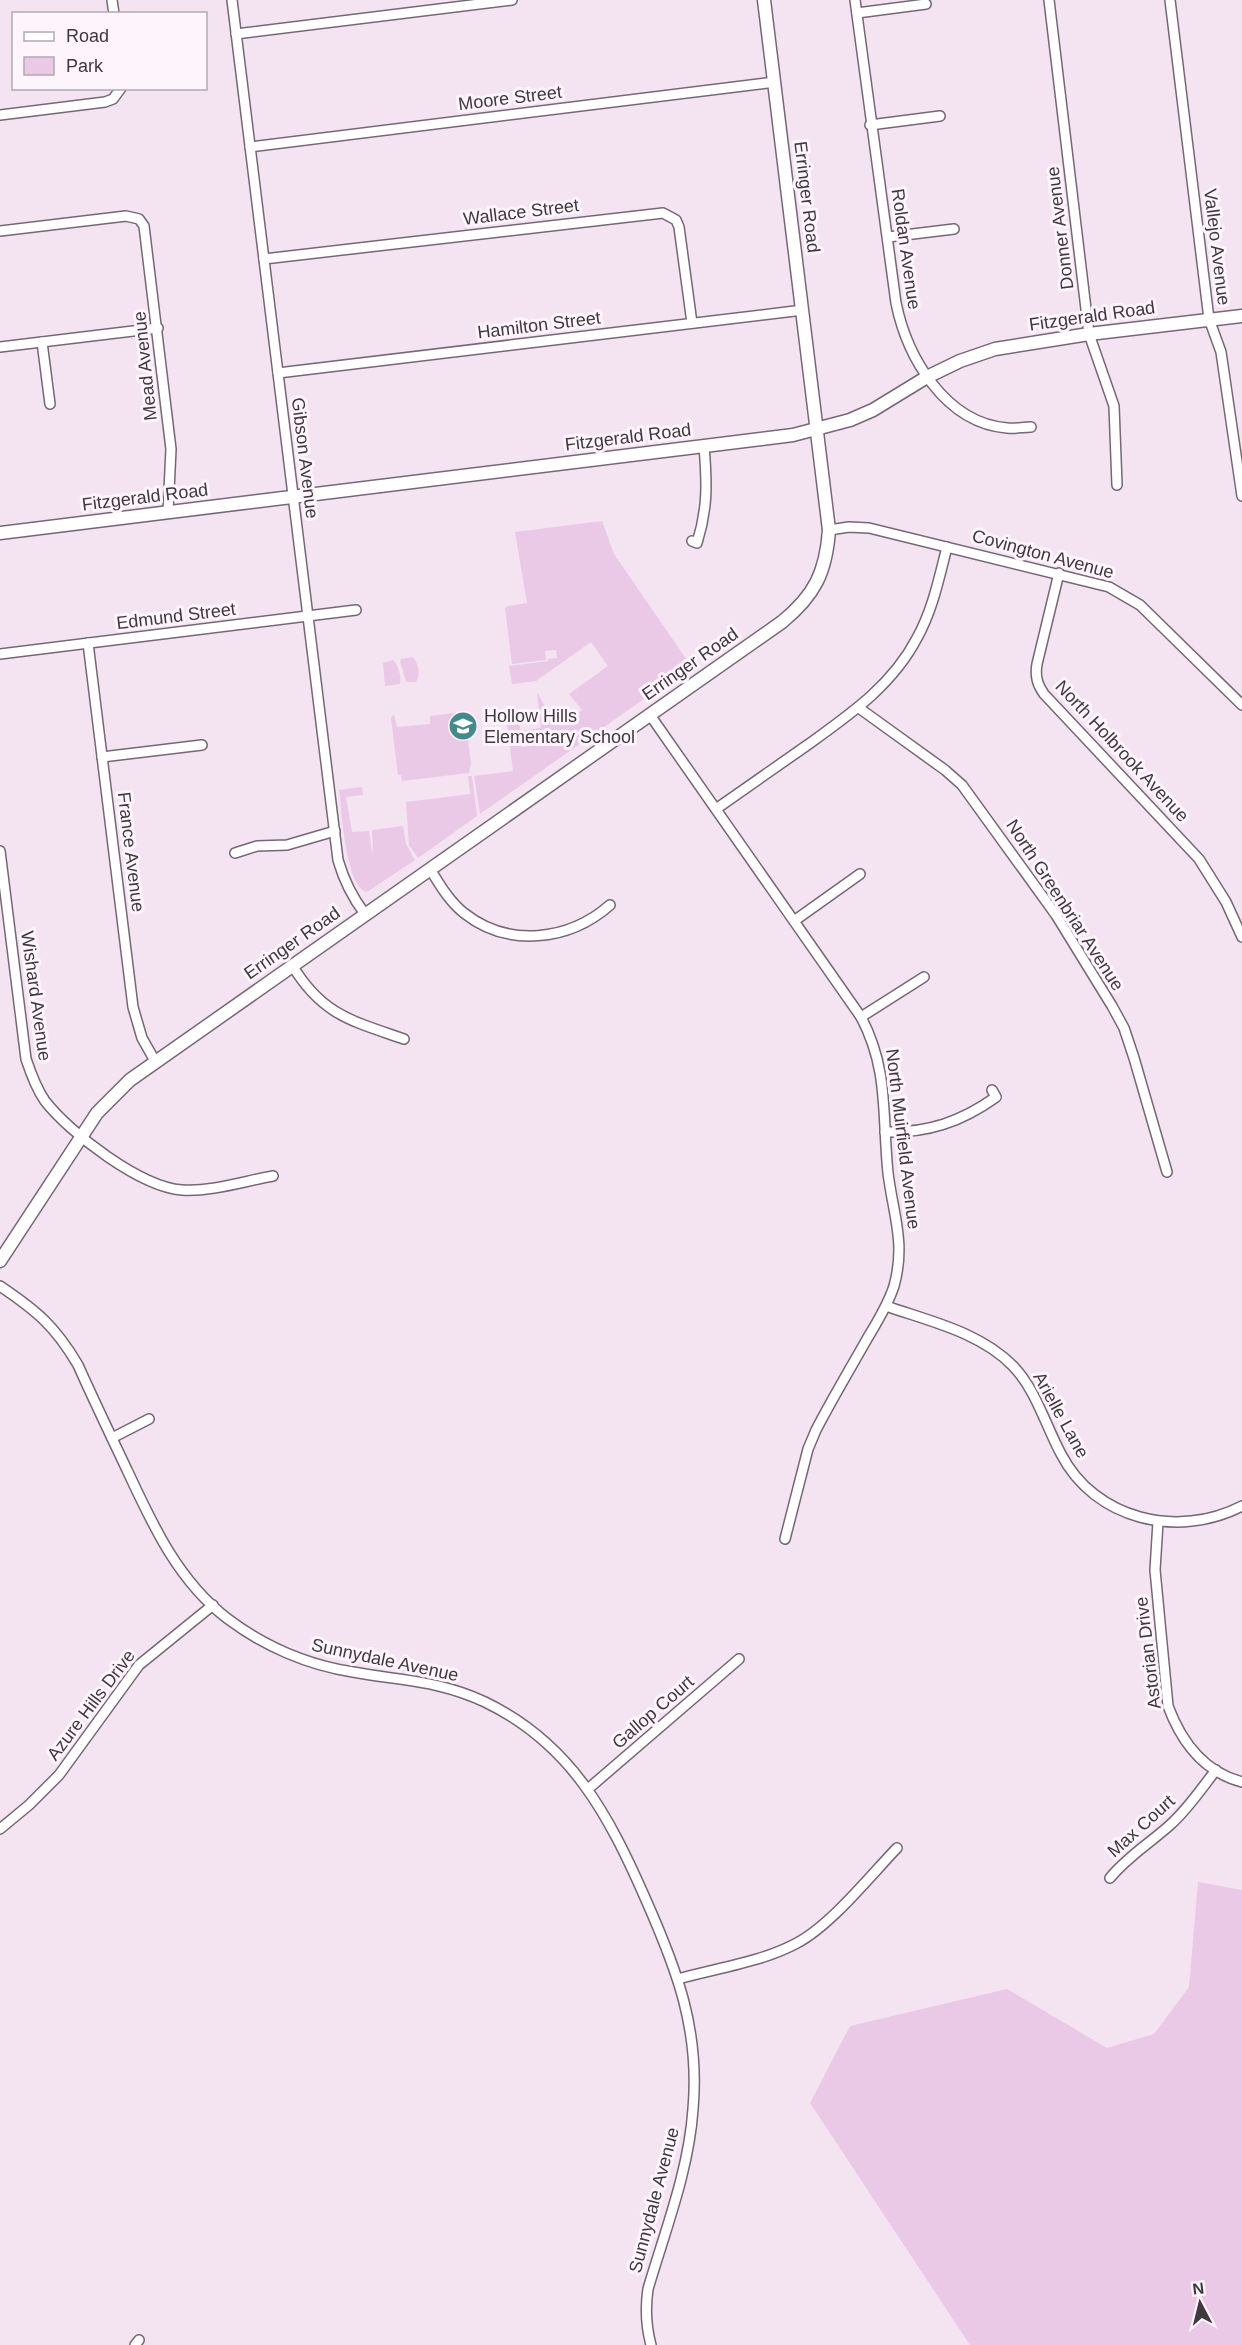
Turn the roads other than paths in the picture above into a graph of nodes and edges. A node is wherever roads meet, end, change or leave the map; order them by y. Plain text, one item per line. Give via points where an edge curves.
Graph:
1 (232, 0) edge
2 (512, 0) edge
3 (764, 0) edge
4 (855, 0) edge
5 (1049, 0) edge
6 (1170, 0) edge
7 (926, 4) dead end
8 (857, 13) junction
9 (236, 34) junction
10 (775, 82) junction
11 (120, 90) edge
12 (0, 115) edge
13 (940, 116) dead end
14 (870, 125) junction
15 (250, 147) junction
16 (954, 229) dead end
17 (0, 231) edge
18 (888, 237) junction
19 (264, 259) junction
20 (804, 310) junction
21 (1242, 316) edge
22 (1209, 319) junction
23 (692, 322) junction
24 (158, 328) junction
25 (1089, 334) junction
26 (42, 342) junction
27 (0, 347) edge
28 (278, 373) junction
29 (927, 377) junction
30 (50, 404) dead end
31 (1031, 427) dead end
32 (817, 430) junction
33 (704, 446) junction
34 (1117, 485) dead end
35 (1242, 496) edge
36 (293, 497) junction
37 (168, 512) junction
38 (829, 530) junction
39 (0, 533) edge
40 (692, 541) dead end
41 (947, 546) junction
42 (1059, 573) junction
43 (356, 610) dead end
44 (308, 616) junction
45 (88, 643) junction
46 (0, 654) edge
47 (1242, 705) edge
48 (859, 708) junction
49 (650, 715) junction
50 (202, 745) dead end
51 (102, 757) junction
52 (716, 809) junction
53 (335, 831) junction
54 (0, 851) edge
55 (235, 853) dead end
56 (430, 869) junction
57 (860, 874) dead end
58 (610, 905) dead end
59 (365, 914) junction
60 (794, 921) junction
61 (1242, 937) edge
62 (292, 965) junction
63 (924, 977) dead end
64 (861, 1017) junction
65 (404, 1039) dead end
66 (155, 1061) junction
67 (992, 1090) dead end
68 (885, 1132) junction
69 (81, 1136) junction
70 (1167, 1172) dead end
71 (273, 1176) dead end
72 (0, 1261) edge
73 (0, 1287) edge
74 (886, 1306) junction
75 (149, 1419) dead end
76 (112, 1438) junction
77 (1242, 1506) edge
78 (1158, 1522) junction
79 (785, 1539) dead end
80 (213, 1605) junction
81 (739, 1659) dead end
82 (1216, 1770) junction
83 (1242, 1782) edge
84 (588, 1789) junction
85 (0, 1829) edge
86 (897, 1848) dead end
87 (1110, 1878) dead end
88 (678, 1979) junction
89 (651, 2345) edge

1 - 9 street, Gibson Avenue
2 - 9 street
3 - 10 main road, Erringer Road
4 - 8 street, Roldan Avenue
5 - 25 street, Donner Avenue
6 - 22 street, Vallejo Avenue
7 - 8 street
8 - 14 street, Roldan Avenue
9 - 15 street, Gibson Avenue
10 - 15 street, Moore Street
10 - 20 main road, Erringer Road
11 - 12 street via 105,102
13 - 14 street
14 - 18 street, Roldan Avenue
15 - 19 street, Gibson Avenue
16 - 18 street
17 - 24 street, Mead Avenue via 126,216 139,219 147,235
18 - 29 street, Roldan Avenue via 900,324
19 - 23 street, Wallace Street via 663,213 676,220 679,227
19 - 28 street, Gibson Avenue
20 - 23 street, Hamilton Street
20 - 32 main road, Erringer Road
21 - 22 main road, Fitzgerald Road
22 - 25 main road, Fitzgerald Road
22 - 35 street, Vallejo Avenue via 1221,352
23 - 28 street, Hamilton Street
24 - 26 street
24 - 37 street, Mead Avenue via 171,449
25 - 29 main road, Fitzgerald Road via 995,349
25 - 34 street, Donner Avenue via 1114,406
26 - 27 street
26 - 30 street
28 - 36 street, Gibson Avenue
29 - 31 street, Roldan Avenue via 946,400 974,418 1007,428
29 - 32 main road, Fitzgerald Road via 873,410
32 - 33 main road, Fitzgerald Road
32 - 38 main road, Erringer Road
33 - 36 main road, Fitzgerald Road
33 - 40 street via 707,500 697,543
36 - 37 main road, Fitzgerald Road
36 - 44 street, Gibson Avenue
37 - 39 main road, Fitzgerald Road
38 - 41 street, Covington Avenue via 869,528
38 - 49 main road, Erringer Road via 822,572 799,608
41 - 42 street, Covington Avenue
41 - 48 street via 934,598 917,639 890,678
42 - 47 street, Covington Avenue via 1095,582 1140,605
42 - 61 street, North Holbrook Avenue via 1037,664 1038,685 1199,860 1226,902
43 - 44 street, Edmund Street
44 - 45 street, Edmund Street
44 - 53 street, Gibson Avenue
45 - 46 street, Edmund Street
45 - 51 street, France Avenue
48 - 52 street
48 - 70 street, North Greenbriar Avenue via 962,785 1056,915 1124,1028
49 - 52 street, North Muirfield Avenue
49 - 56 main road, Erringer Road
50 - 51 street
51 - 66 street, France Avenue via 133,1007 142,1038
52 - 60 street, North Muirfield Avenue
53 - 55 street
53 - 59 street, Gibson Avenue via 343,879
54 - 69 street, Wishard Avenue via 26,1059 45,1100
56 - 58 street via 445,894 463,912 487,927 511,935 538,937 564,932 587,922
56 - 59 main road, Erringer Road
57 - 60 street
59 - 62 main road, Erringer Road
60 - 64 street, North Muirfield Avenue
62 - 65 street via 311,993 333,1012
62 - 66 main road, Erringer Road
63 - 64 street
64 - 68 street, North Muirfield Avenue via 880,1062
66 - 69 main road, Erringer Road via 112,1096
67 - 68 street via 996,1097 955,1122 920,1131
68 - 74 street, North Muirfield Avenue via 899,1252
69 - 71 street, Wishard Avenue via 134,1174 164,1187 194,1190
69 - 72 main road, Erringer Road
73 - 76 street, Sunnydale Avenue via 34,1309 66,1345
74 - 78 street, Arielle Lane via 969,1335 1000,1354 1024,1380 1061,1455 1083,1484 1110,1505
74 - 79 street, North Muirfield Avenue via 816,1430
75 - 76 street
76 - 80 street, Sunnydale Avenue via 171,1556
77 - 78 street, Arielle Lane via 1197,1522
78 - 82 street, Astorian Drive via 1155,1570 1168,1706 1184,1740
80 - 84 street, Sunnydale Avenue via 255,1637 320,1665 422,1681 486,1703 543,1739
80 - 85 street, Azure Hills Drive via 139,1665 59,1775
81 - 84 street, Gallop Court
82 - 83 street, Astorian Drive
82 - 87 street, Max Court via 1180,1815 1122,1863
84 - 88 street, Sunnydale Avenue via 625,1853
86 - 88 street via 824,1924 800,1941 770,1955
88 - 89 street, Sunnydale Avenue via 692,2042 693,2109 684,2163 648,2289 646,2329

